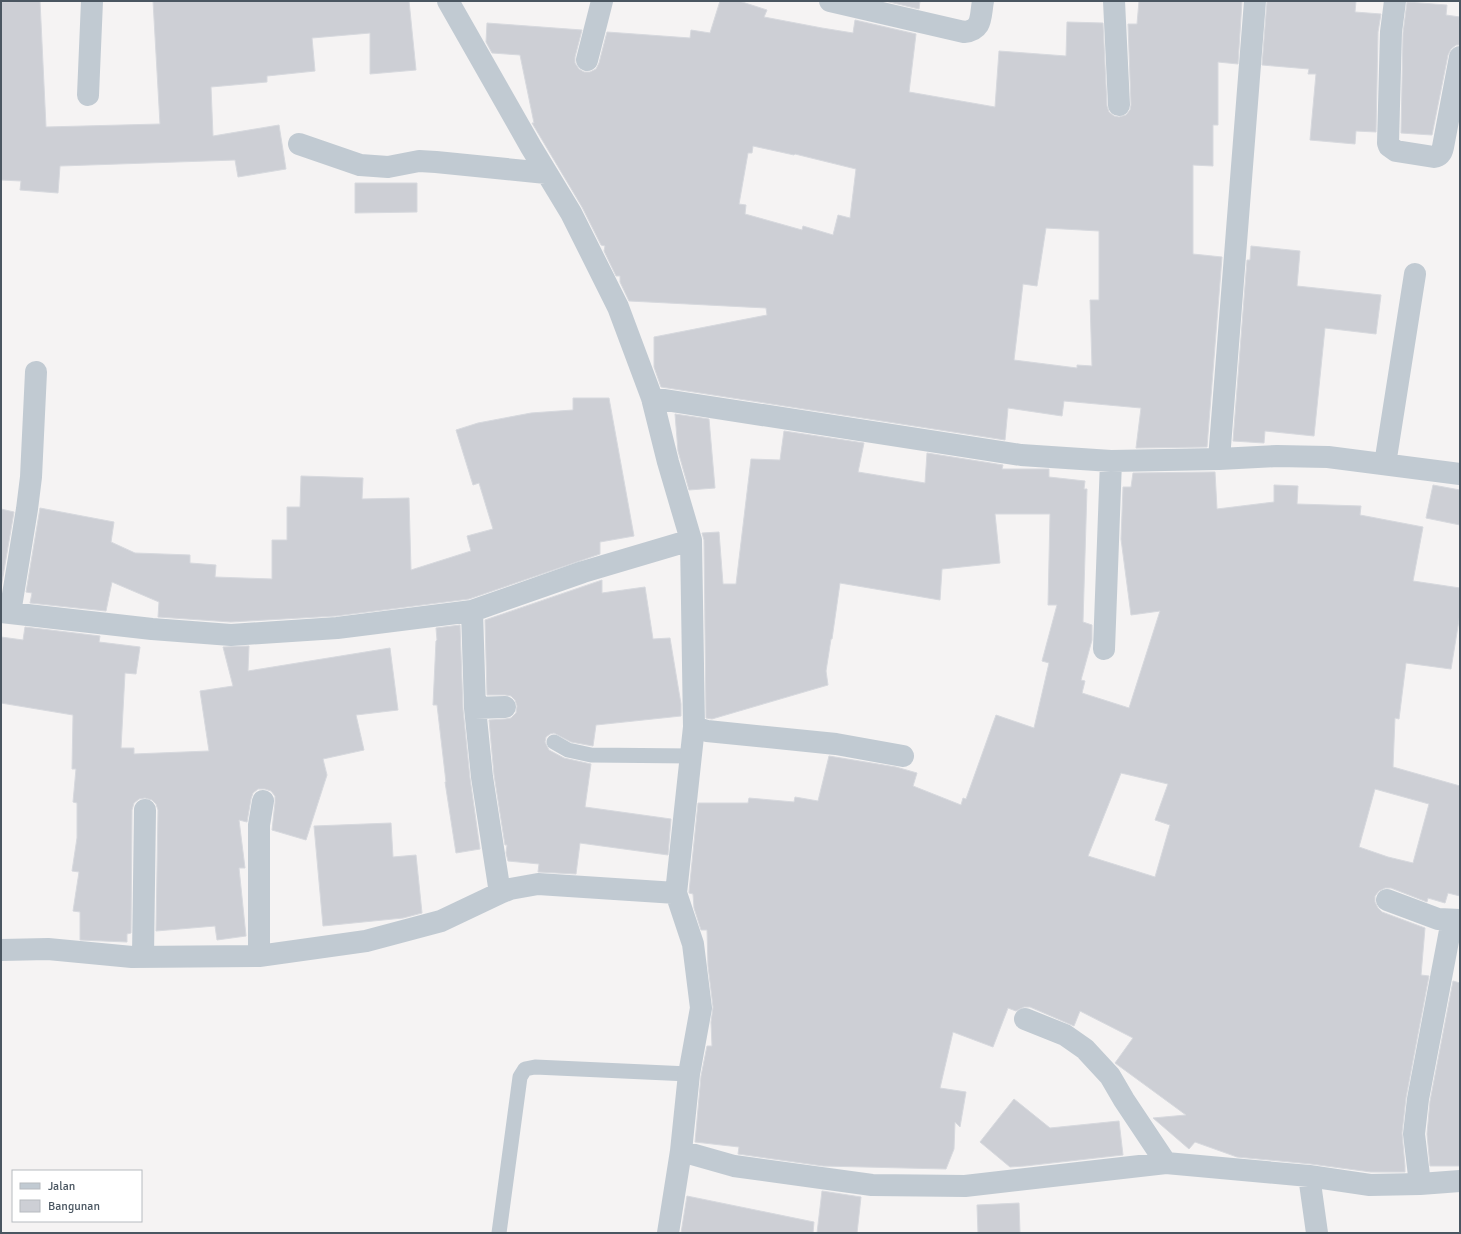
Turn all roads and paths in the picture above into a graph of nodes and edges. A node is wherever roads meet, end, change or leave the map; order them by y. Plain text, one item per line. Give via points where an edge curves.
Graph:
1 (92, 1) edge
2 (448, 1) edge
3 (602, 1) edge
4 (983, 1) edge
5 (1114, 1) edge
6 (1255, 1) edge
7 (1395, 1) edge
8 (835, 2) edge
9 (1460, 58) edge
10 (587, 60) dead end
11 (88, 95) dead end
12 (1119, 105) dead end
13 (299, 144) dead end
14 (546, 173) junction
15 (1415, 274) dead end
16 (36, 372) dead end
17 (652, 398) junction
18 (1219, 459) junction
19 (1111, 461) junction
20 (1385, 464) junction
21 (1460, 474) edge
22 (691, 540) junction
23 (472, 611) junction
24 (6, 612) edge
25 (1104, 649) dead end
26 (505, 707) dead end
27 (475, 708) junction
28 (694, 727) junction
29 (554, 742) dead end
30 (691, 756) junction
31 (903, 756) dead end
32 (263, 801) dead end
33 (145, 810) dead end
34 (500, 893) junction
35 (676, 893) junction
36 (1387, 900) dead end
37 (1456, 920) edge
38 (1, 950) edge
39 (143, 956) junction
40 (259, 956) junction
41 (1025, 1020) dead end
42 (689, 1074) junction
43 (681, 1151) junction
44 (1166, 1163) junction
45 (1309, 1176) junction
46 (1460, 1181) edge
47 (1420, 1184) junction
48 (499, 1233) edge
49 (668, 1233) edge
50 (1316, 1233) edge

1 - 11 street
2 - 14 street
3 - 10 street
4 - 8 street via 978,26 973,31 964,32
5 - 12 street
6 - 18 street
7 - 9 street via 1391,32 1388,143 1392,149 1434,157 1440,154
13 - 14 street via 360,165 388,167 436,162
14 - 17 street via 571,213 618,307
15 - 20 street
16 - 24 street via 27,509
17 - 19 street via 1021,455
17 - 22 street
18 - 19 street
18 - 20 street via 1328,457
19 - 25 street
20 - 21 street
22 - 23 street via 583,572
22 - 28 street
23 - 24 street via 337,628 231,635 152,629
23 - 27 street
26 - 27 street
27 - 34 street via 482,777
28 - 30 street
28 - 31 street via 707,731 836,744
29 - 30 lane via 568,750 591,756
30 - 35 street
32 - 40 street via 259,825
33 - 39 street
34 - 35 street via 538,884
34 - 40 street via 434,923 366,940
35 - 42 street via 693,944 701,1008
36 - 37 street via 1438,919
37 - 47 street via 1418,1100 1414,1134
38 - 39 street via 48,949
39 - 40 street
41 - 44 street via 1065,1035 1085,1049 1110,1076
42 - 43 street
42 - 48 lane via 535,1067 525,1069 520,1077
43 - 44 street via 734,1166 872,1185 965,1186
43 - 49 street
44 - 45 street
45 - 47 street via 1370,1185
45 - 50 street
46 - 47 street

